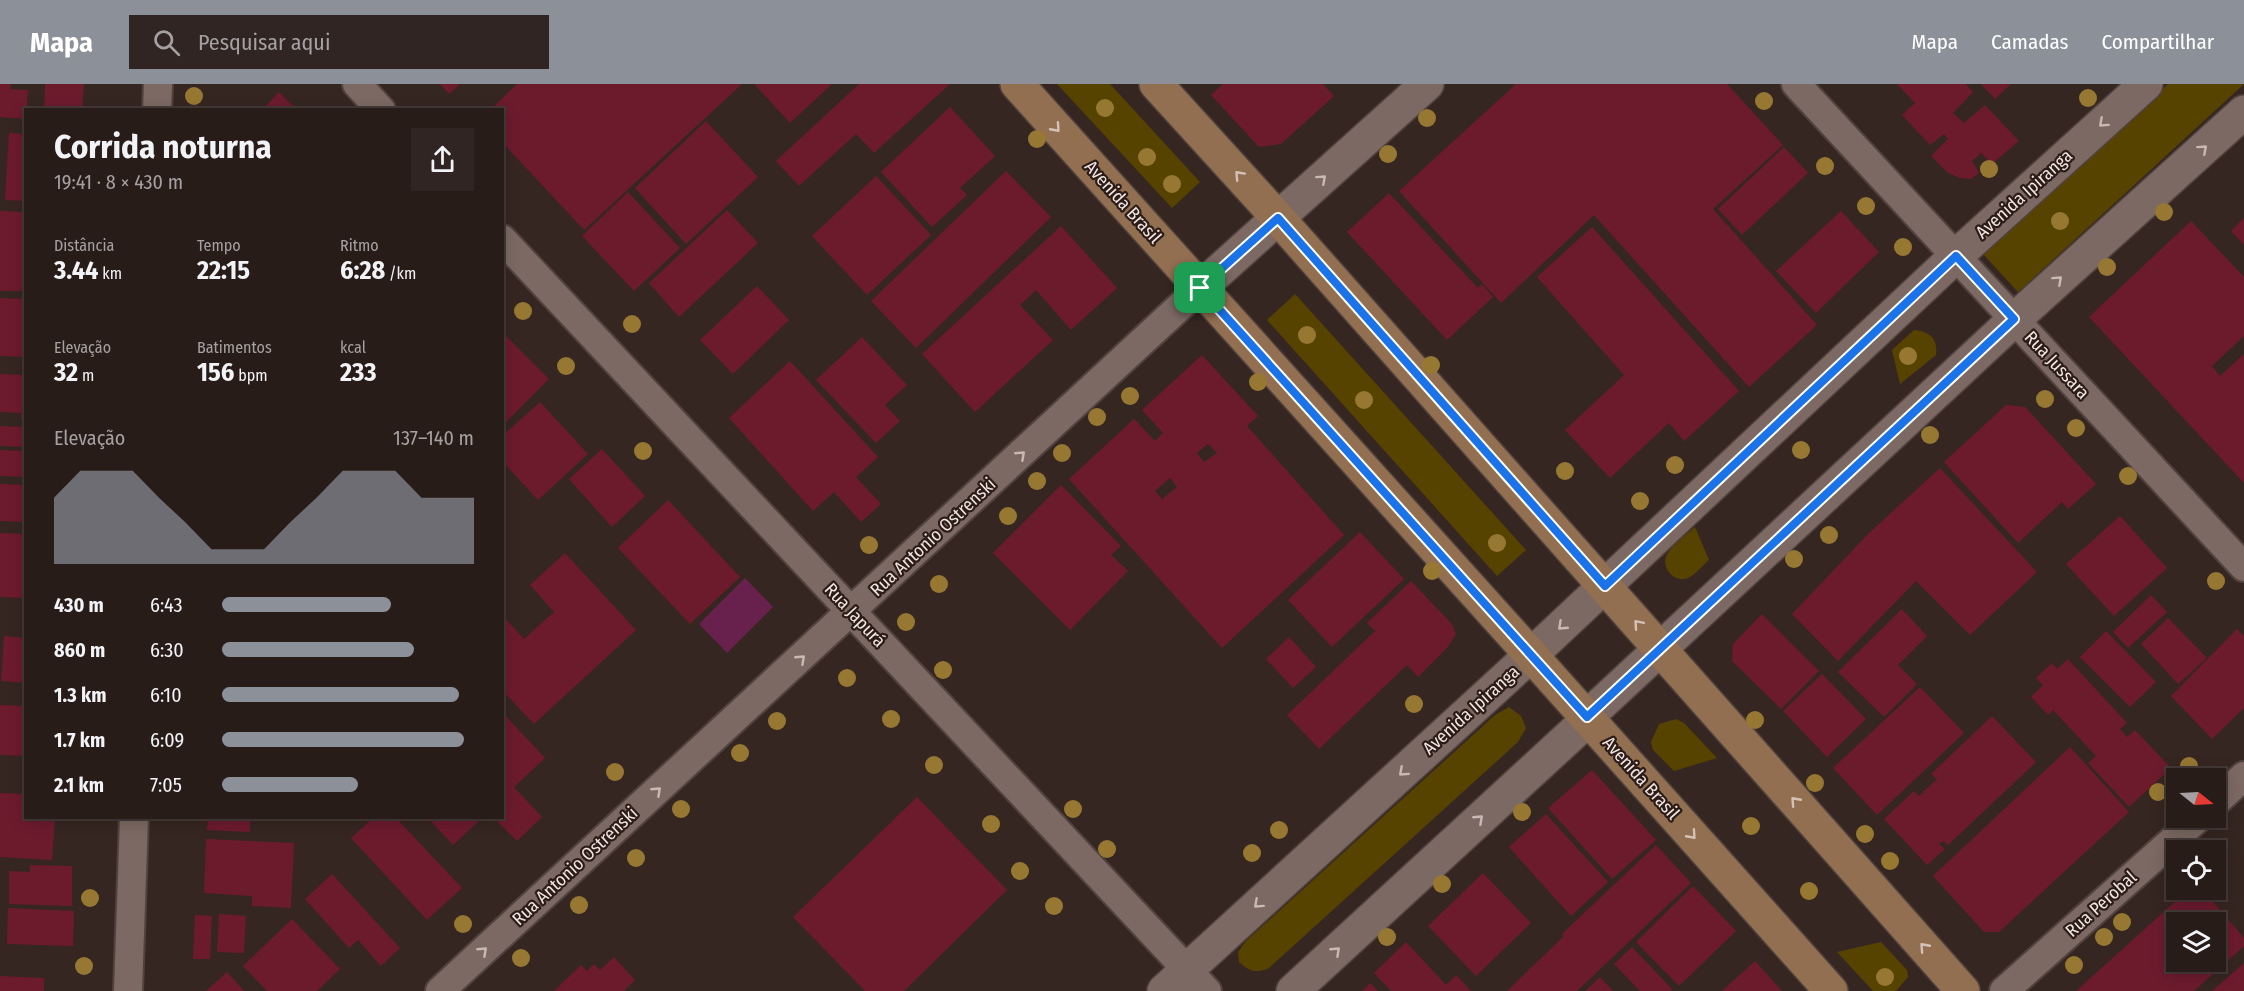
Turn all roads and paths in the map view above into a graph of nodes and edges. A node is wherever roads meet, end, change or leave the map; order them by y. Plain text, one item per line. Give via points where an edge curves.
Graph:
1 (158, 84) edge
2 (357, 84) edge
3 (1017, 84) edge
4 (1156, 84) edge
5 (1427, 84) edge
6 (1796, 84) edge
7 (2146, 84) edge
8 (157, 108) edge
9 (379, 108) edge
10 (2244, 112) edge
11 (1278, 218) junction
12 (504, 241) edge
13 (1956, 256) junction
14 (1200, 288) junction
15 (2014, 319) junction
16 (2244, 567) edge
17 (1605, 586) junction
18 (852, 612) junction
19 (1660, 649) junction
20 (1531, 655) junction
21 (1587, 717) junction
22 (2244, 776) edge
23 (2226, 793) edge
24 (134, 819) edge
25 (2187, 828) edge
26 (1186, 984) edge
27 (128, 991) edge
28 (440, 991) edge
29 (1293, 991) edge
30 (1831, 991) edge
31 (1963, 991) edge
32 (2004, 991) edge

1 - 8 street
2 - 9 street
3 -> 14 main road, Avenida Brasil
11 -> 4 main road
11 -> 5 street, Rua Antonio Ostrenski
6 - 13 street, Rua Jussara
7 -> 13 street, Avenida Ipiranga
15 -> 10 street
11 - 14 street, Rua Antonio Ostrenski
11 - 17 main road
12 - 18 street, Rua Japurá
13 - 15 street, Rua Jussara
13 - 17 street, Avenida Ipiranga
18 -> 14 street, Rua Antonio Ostrenski
14 - 20 main road, Avenida Brasil
15 - 16 street, Rua Jussara
15 - 19 street
19 -> 17 main road
17 -> 20 street, Avenida Ipiranga
18 - 26 street, Rua Japurá
28 -> 18 street, Rua Antonio Ostrenski
19 - 21 street
31 -> 19 main road
20 - 21 main road, Avenida Brasil
20 -> 26 street, Avenida Ipiranga
29 -> 21 street
21 -> 30 main road, Avenida Brasil
22 - 23 street
24 - 27 street
25 - 32 street, Rua Perobal

